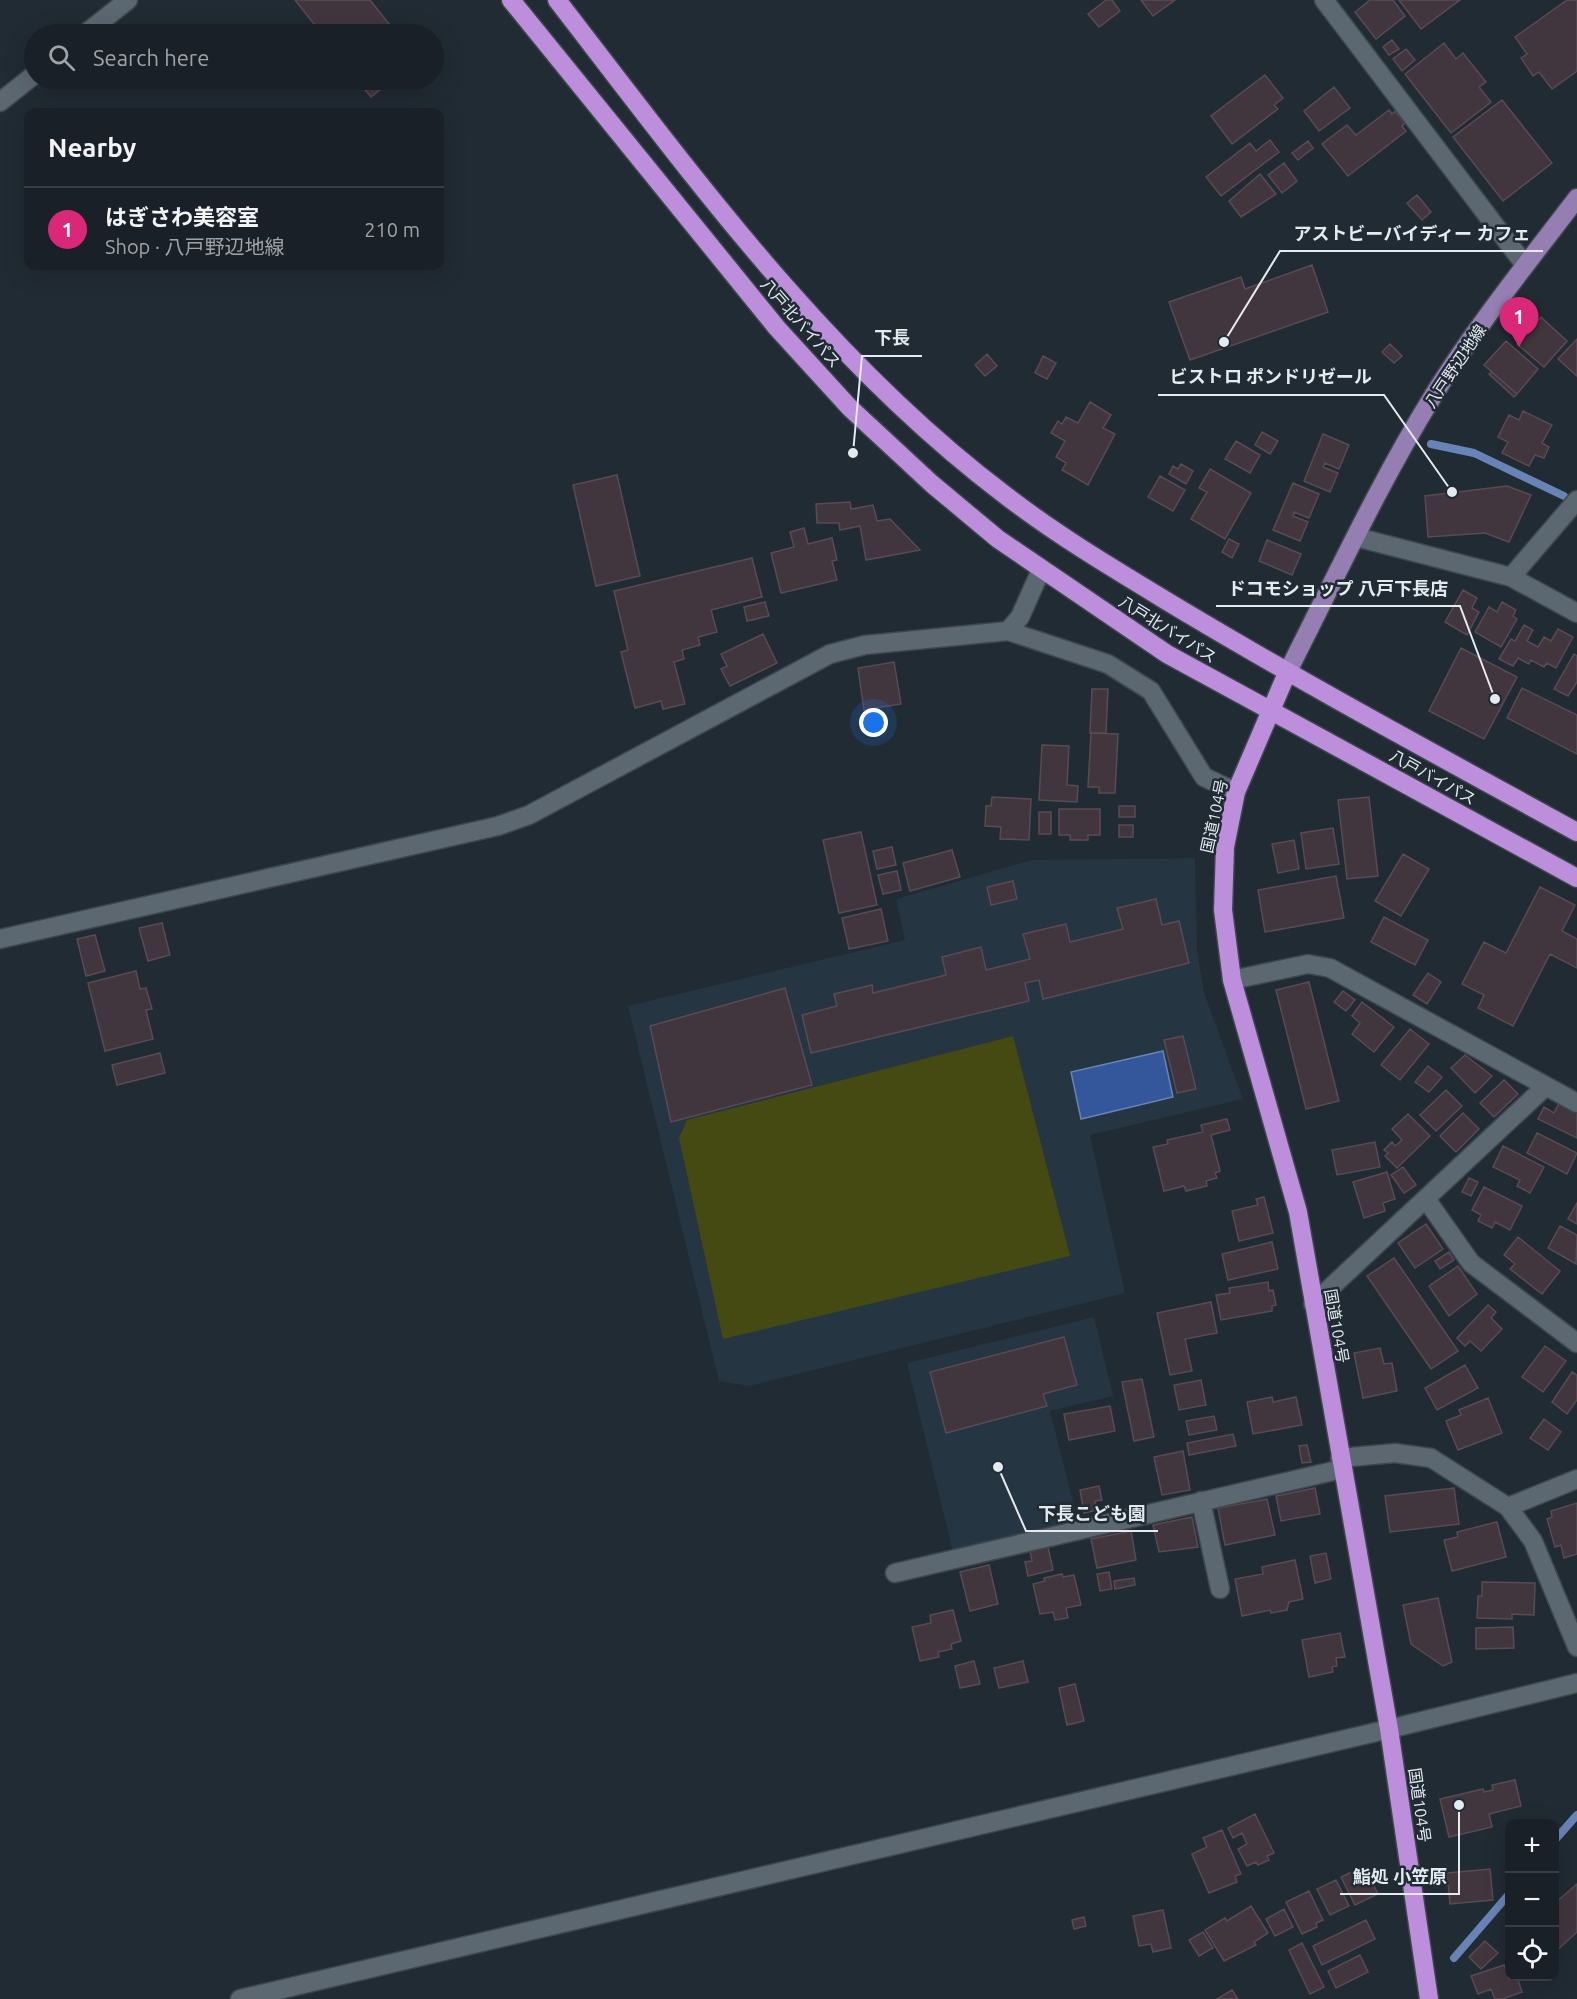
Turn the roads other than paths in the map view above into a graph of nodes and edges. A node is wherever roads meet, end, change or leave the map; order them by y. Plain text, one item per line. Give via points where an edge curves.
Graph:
1 (128, 0) edge
2 (511, 0) edge
3 (557, 0) edge
4 (1324, 0) edge
5 (98, 24) edge
6 (24, 83) edge
7 (0, 102) edge
8 (1577, 198) edge
9 (1526, 264) junction
10 (1577, 500) edge
11 (1356, 537) junction
12 (1041, 570) junction
13 (1511, 577) junction
14 (1577, 613) edge
15 (1008, 631) junction
16 (1287, 674) junction
17 (1269, 710) junction
18 (1236, 792) junction
19 (1577, 832) edge
20 (1577, 878) edge
21 (0, 939) edge
22 (1232, 980) junction
23 (1546, 1086) junction
24 (1577, 1103) edge
25 (1426, 1199) junction
26 (1313, 1304) junction
27 (1577, 1343) edge
28 (1341, 1464) junction
29 (1577, 1479) edge
30 (1201, 1501) junction
31 (1508, 1507) junction
32 (895, 1573) dead end
33 (1220, 1589) dead end
34 (1577, 1647) edge
35 (1577, 1683) edge
36 (1389, 1729) junction
37 (240, 1999) edge
38 (1429, 1999) edge

1 - 5 street
2 - 12 highway, 八戸北バイパス via 769,318 850,408 932,484
3 - 16 highway, 八戸北バイパス via 791,295 916,420 1005,495 1088,552
4 - 9 street
6 - 7 street
8 - 9 main road, 八戸野辺地線
9 - 11 main road, 八戸野辺地線 via 1433,396
10 - 13 street
11 - 13 street
11 - 16 main road, 八戸野辺地線
12 - 15 street via 1020,617
12 - 17 highway, 八戸北バイパス via 1167,654
13 - 14 street
15 - 18 street via 1108,664 1151,691 1204,777
15 - 21 street via 865,645 830,654 529,815 498,826
16 - 17 highway, 国道104号
16 - 19 highway, 八戸バイパス
17 - 18 highway, 国道104号
17 - 20 highway, 八戸バイパス
18 - 22 highway, 国道104号 via 1225,847 1223,910
22 - 23 street via 1308,964 1330,968
22 - 26 highway, 国道104号 via 1298,1212
23 - 24 street
23 - 25 street
25 - 26 street
25 - 27 street via 1471,1263
26 - 28 highway, 国道104号
28 - 30 street
28 - 31 street via 1395,1453 1431,1458
28 - 36 highway, 国道104号
29 - 31 street
30 - 32 street
30 - 33 street
31 - 34 street via 1533,1541
35 - 36 street
36 - 37 street
36 - 38 highway, 国道104号

